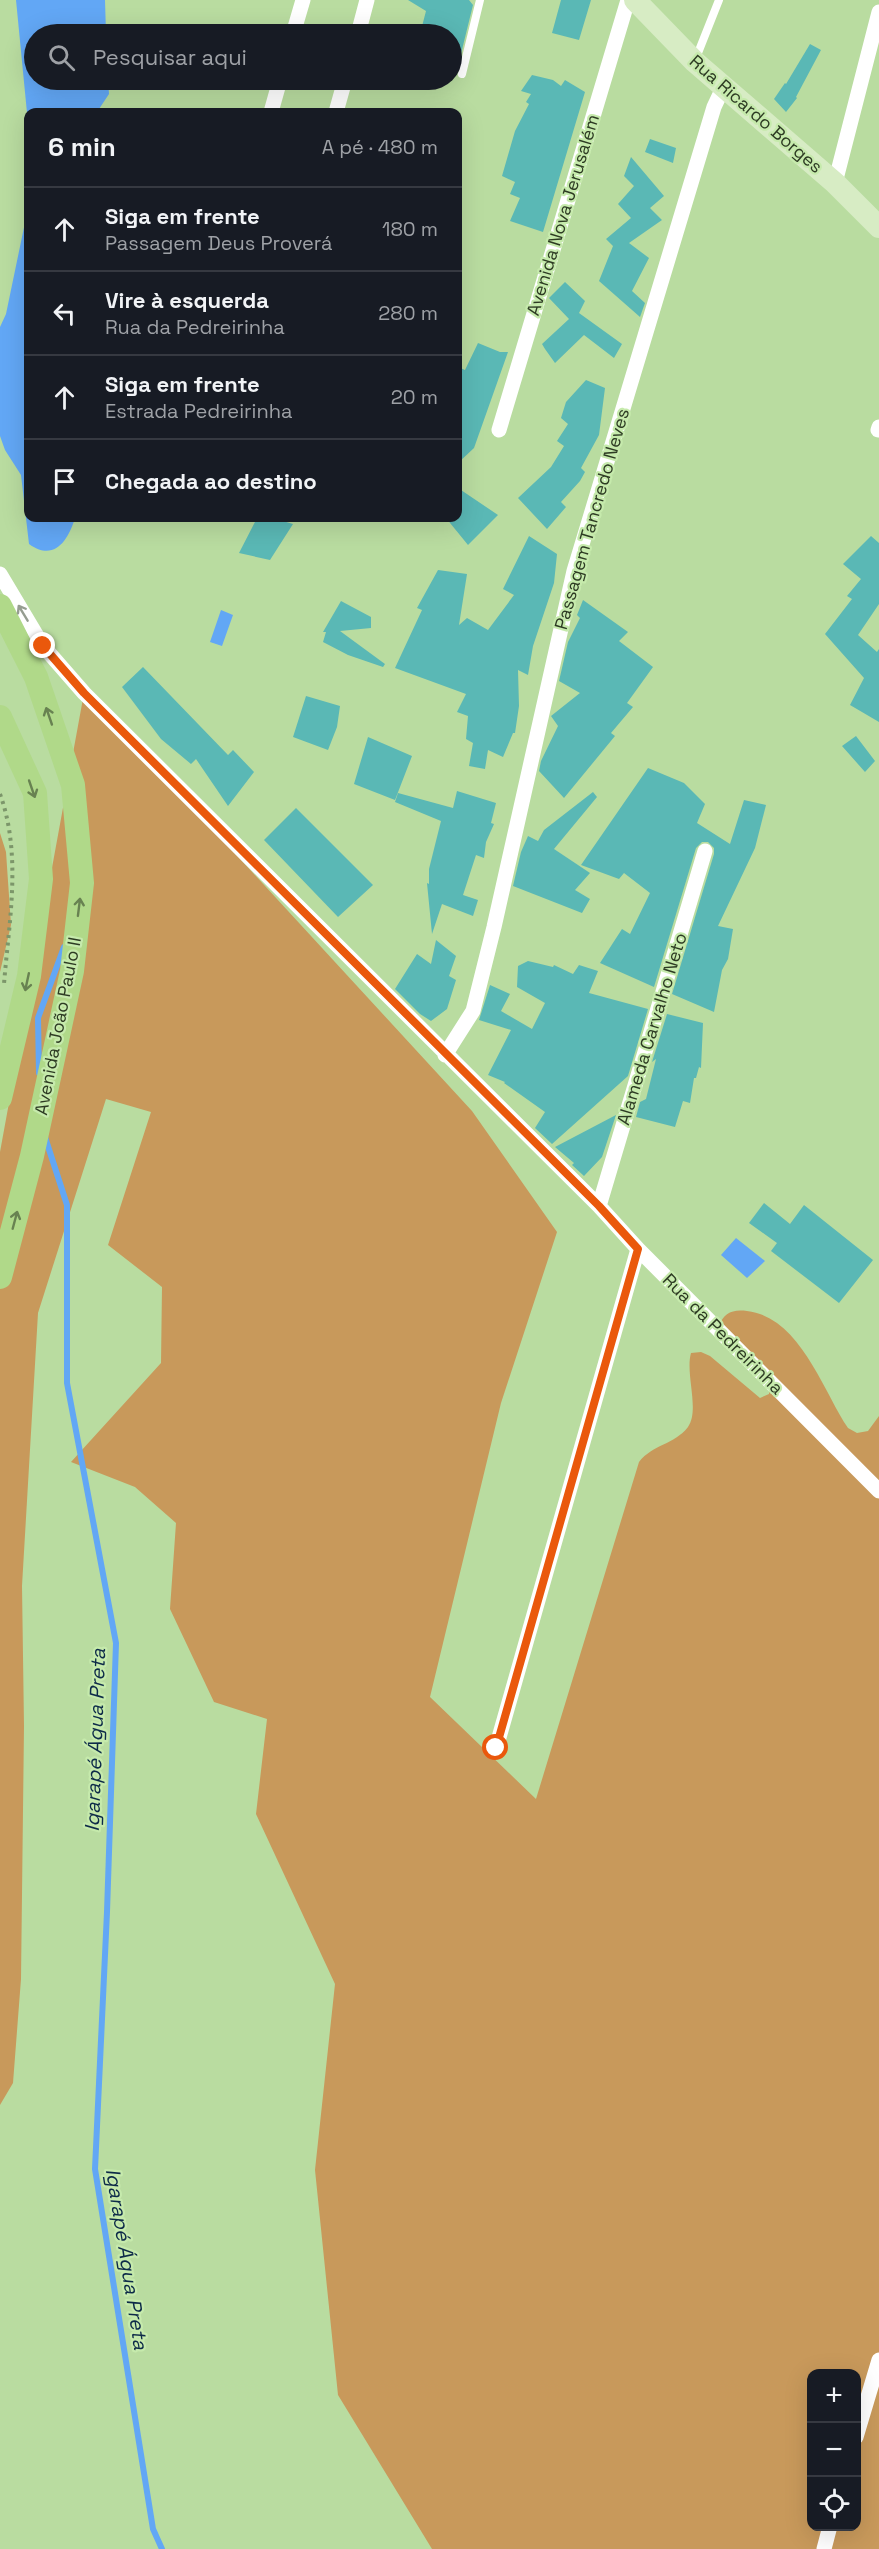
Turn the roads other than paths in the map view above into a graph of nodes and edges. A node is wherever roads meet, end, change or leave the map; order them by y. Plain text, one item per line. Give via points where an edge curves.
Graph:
1 (303, 0) edge
2 (367, 0) edge
3 (480, 0) edge
4 (628, 0) edge
5 (635, 0) edge
6 (719, 0) edge
7 (879, 12) edge
8 (296, 24) edge
9 (361, 24) edge
10 (695, 62) junction
11 (462, 74) dead end
12 (723, 88) junction
13 (277, 90) edge
14 (342, 90) edge
15 (272, 108) edge
16 (337, 108) edge
17 (835, 183) junction
18 (879, 228) edge
19 (499, 430) dead end
20 (0, 574) edge
21 (0, 606) edge
22 (0, 717) edge
23 (705, 851) dead end
24 (445, 1055) junction
25 (0, 1098) edge
26 (599, 1206) junction
27 (638, 1249) junction
28 (0, 1277) edge
29 (879, 1491) edge
30 (496, 1748) dead end
31 (879, 2360) edge
32 (860, 2423) edge
33 (829, 2531) edge
34 (824, 2549) edge

1 - 8 street
2 - 9 street
3 - 11 lane
4 - 19 street, Avenida Nova Jerusalém
5 - 10 street, Rua Ricardo Borges
6 - 10 lane
7 - 17 street
10 - 12 street, Rua Ricardo Borges
12 - 17 street, Rua Ricardo Borges
12 - 24 street, Passagem Tancredo Neves via 714,107 574,572 473,1011
13 - 15 street
14 - 16 street
17 - 18 street, Rua Ricardo Borges
24 -> 20 street, Rua da Pedreirinha via 84,693 43,646
28 -> 21 main road, Avenida João Paulo II via 32,1156 72,971 82,883 73,785 36,677
22 -> 25 main road via 34,793 41,879 29,976
23 - 26 street, Alameda Carvalho Neto
24 - 26 street, Rua da Pedreirinha
26 - 27 street, Rua da Pedreirinha
27 - 29 street, Rua da Pedreirinha
27 - 30 street
31 - 32 street
33 - 34 street

